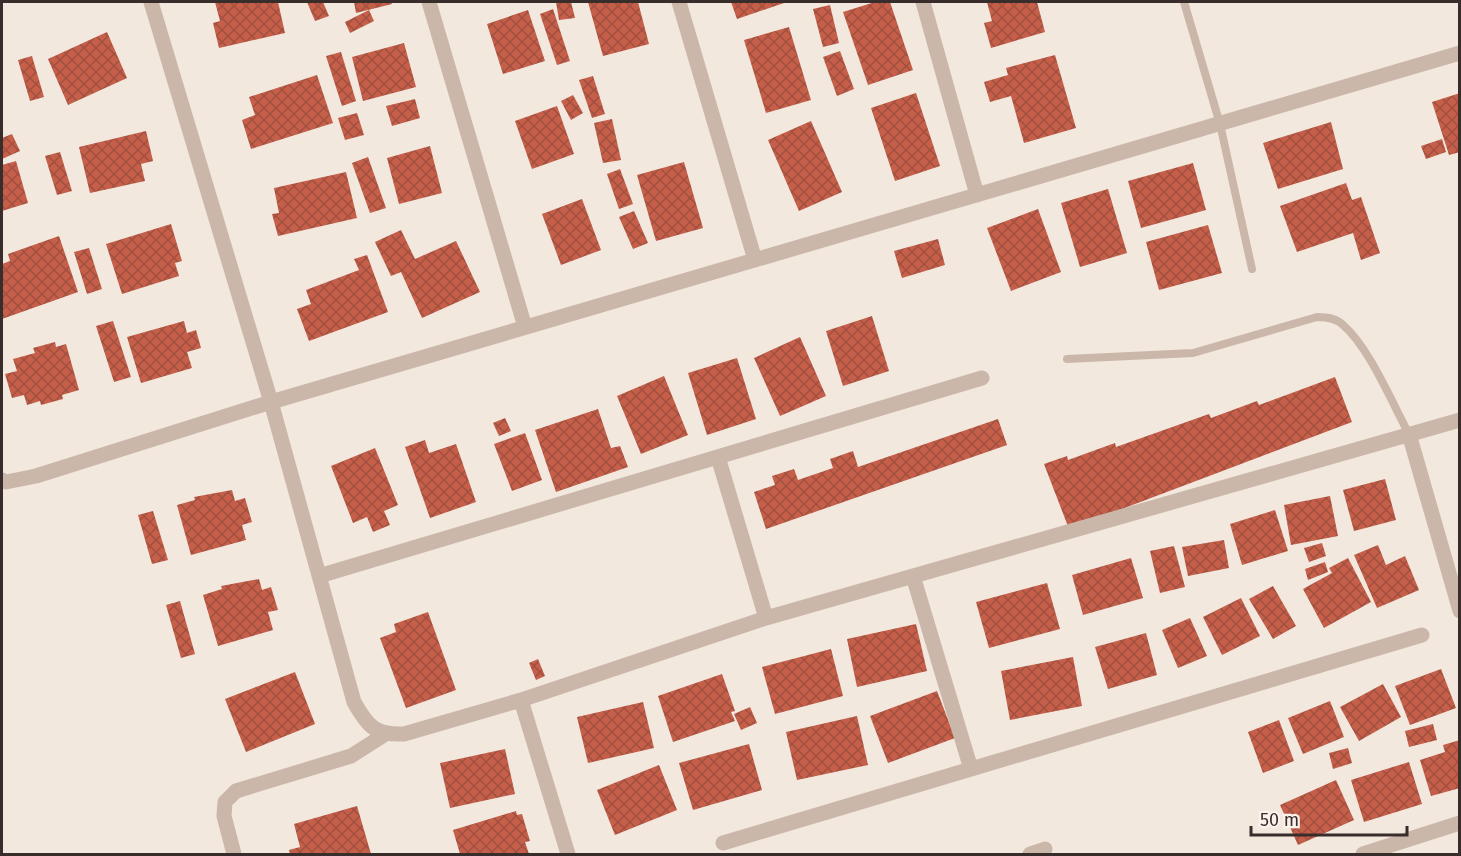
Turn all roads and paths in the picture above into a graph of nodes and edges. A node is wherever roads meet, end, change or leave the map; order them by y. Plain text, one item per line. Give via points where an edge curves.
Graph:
1 (151, 2) edge
2 (429, 2) edge
3 (679, 2) edge
4 (922, 2) edge
5 (1184, 2) edge
6 (1460, 53) edge
7 (1220, 123) junction
8 (977, 195) junction
9 (755, 260) junction
10 (1252, 269) dead end
11 (525, 327) junction
12 (1067, 359) dead end
13 (982, 378) dead end
14 (271, 402) junction
15 (1460, 420) edge
16 (1409, 434) junction
17 (718, 457) junction
18 (2, 480) edge
19 (319, 576) junction
20 (913, 576) junction
21 (1460, 611) edge
22 (766, 618) junction
23 (1422, 635) dead end
24 (522, 700) junction
25 (384, 735) junction
26 (971, 769) junction
27 (1460, 824) edge
28 (723, 843) dead end
29 (1045, 849) dead end
30 (234, 855) edge
31 (568, 855) edge
32 (1030, 855) edge
33 (1363, 855) edge

1 - 14 street
2 - 11 street
3 - 9 street
4 - 8 street
5 - 7 lane
6 - 7 street
7 - 8 street
7 - 10 lane
8 - 9 street
9 - 11 street
11 - 14 street
12 - 16 lane via 1193,353 1317,316 1329,317 1355,337
13 - 17 street
14 - 18 street via 36,476
14 - 19 street
15 - 16 street
16 - 20 street
16 - 21 street
17 - 19 street
17 - 22 street
19 - 25 street via 354,702 366,723
20 - 22 street
20 - 26 street
22 - 24 street
23 - 26 street
24 - 25 street via 404,734
24 - 31 street
25 - 30 street via 351,756 236,791 225,802 224,816
26 - 28 street
27 - 33 street
29 - 32 street

